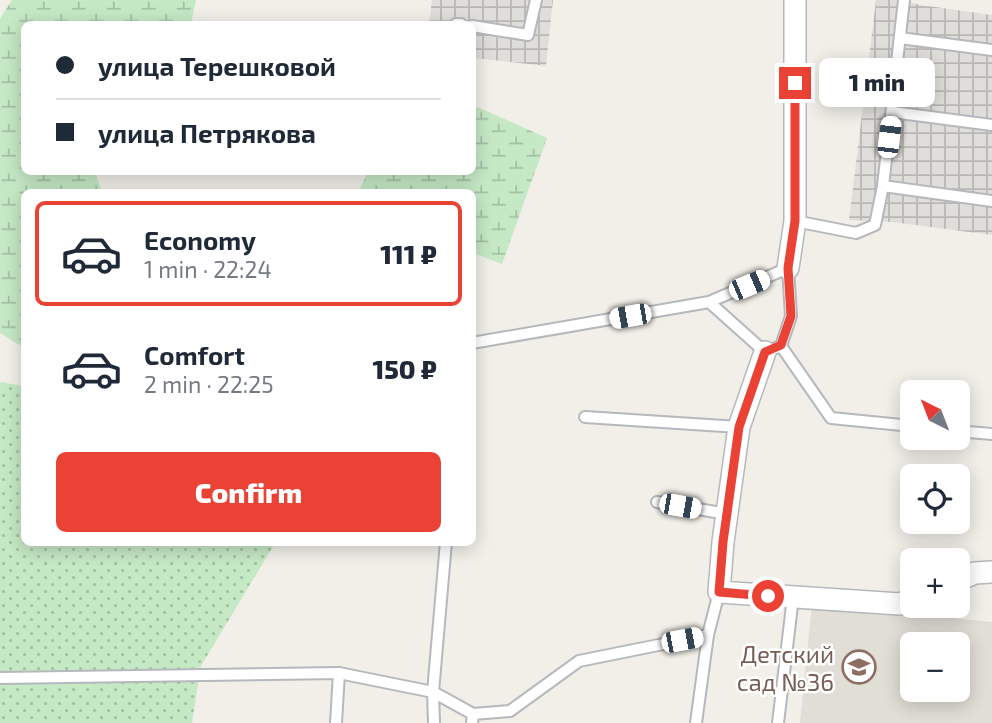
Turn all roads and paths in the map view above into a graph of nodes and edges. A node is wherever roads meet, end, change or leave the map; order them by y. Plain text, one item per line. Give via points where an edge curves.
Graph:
1 (536, 0) edge
2 (795, 0) edge
3 (904, 0) edge
4 (476, 27) edge
5 (900, 38) junction
6 (992, 51) edge
7 (892, 112) junction
8 (992, 125) edge
9 (883, 186) junction
10 (992, 201) edge
11 (795, 221) junction
12 (788, 268) junction
13 (709, 302) junction
14 (476, 342) edge
15 (773, 349) junction
16 (584, 417) dead end
17 (900, 425) edge
18 (739, 427) junction
19 (970, 432) edge
20 (992, 434) edge
21 (657, 502) dead end
22 (727, 514) junction
23 (446, 546) edge
24 (992, 572) edge
25 (970, 575) edge
26 (719, 592) junction
27 (793, 597) junction
28 (900, 604) edge
29 (708, 635) junction
30 (339, 673) junction
31 (0, 678) edge
32 (433, 692) junction
33 (472, 718) edge
34 (336, 723) edge
35 (434, 723) edge
36 (696, 723) edge
37 (778, 723) edge

1 - 4 lane via 528,35
2 - 11 street
3 - 5 lane
5 - 6 lane
5 - 7 lane
7 - 8 lane
7 - 9 lane
9 - 10 lane
9 - 11 lane via 875,225 856,233
11 - 12 street
12 - 13 lane
12 - 15 lane via 791,316
13 - 14 lane
13 - 15 lane
15 - 17 lane via 831,418
15 - 18 street
16 - 18 lane
18 - 22 street
19 - 20 lane
21 - 22 lane
22 - 26 street
23 - 32 lane
24 - 25 street
26 - 27 street
26 - 29 lane
27 - 28 street
27 - 37 lane
29 - 33 lane via 579,661 510,711
29 - 36 lane
30 - 31 lane
30 - 32 lane
30 - 34 lane
32 - 33 lane
32 - 35 lane

